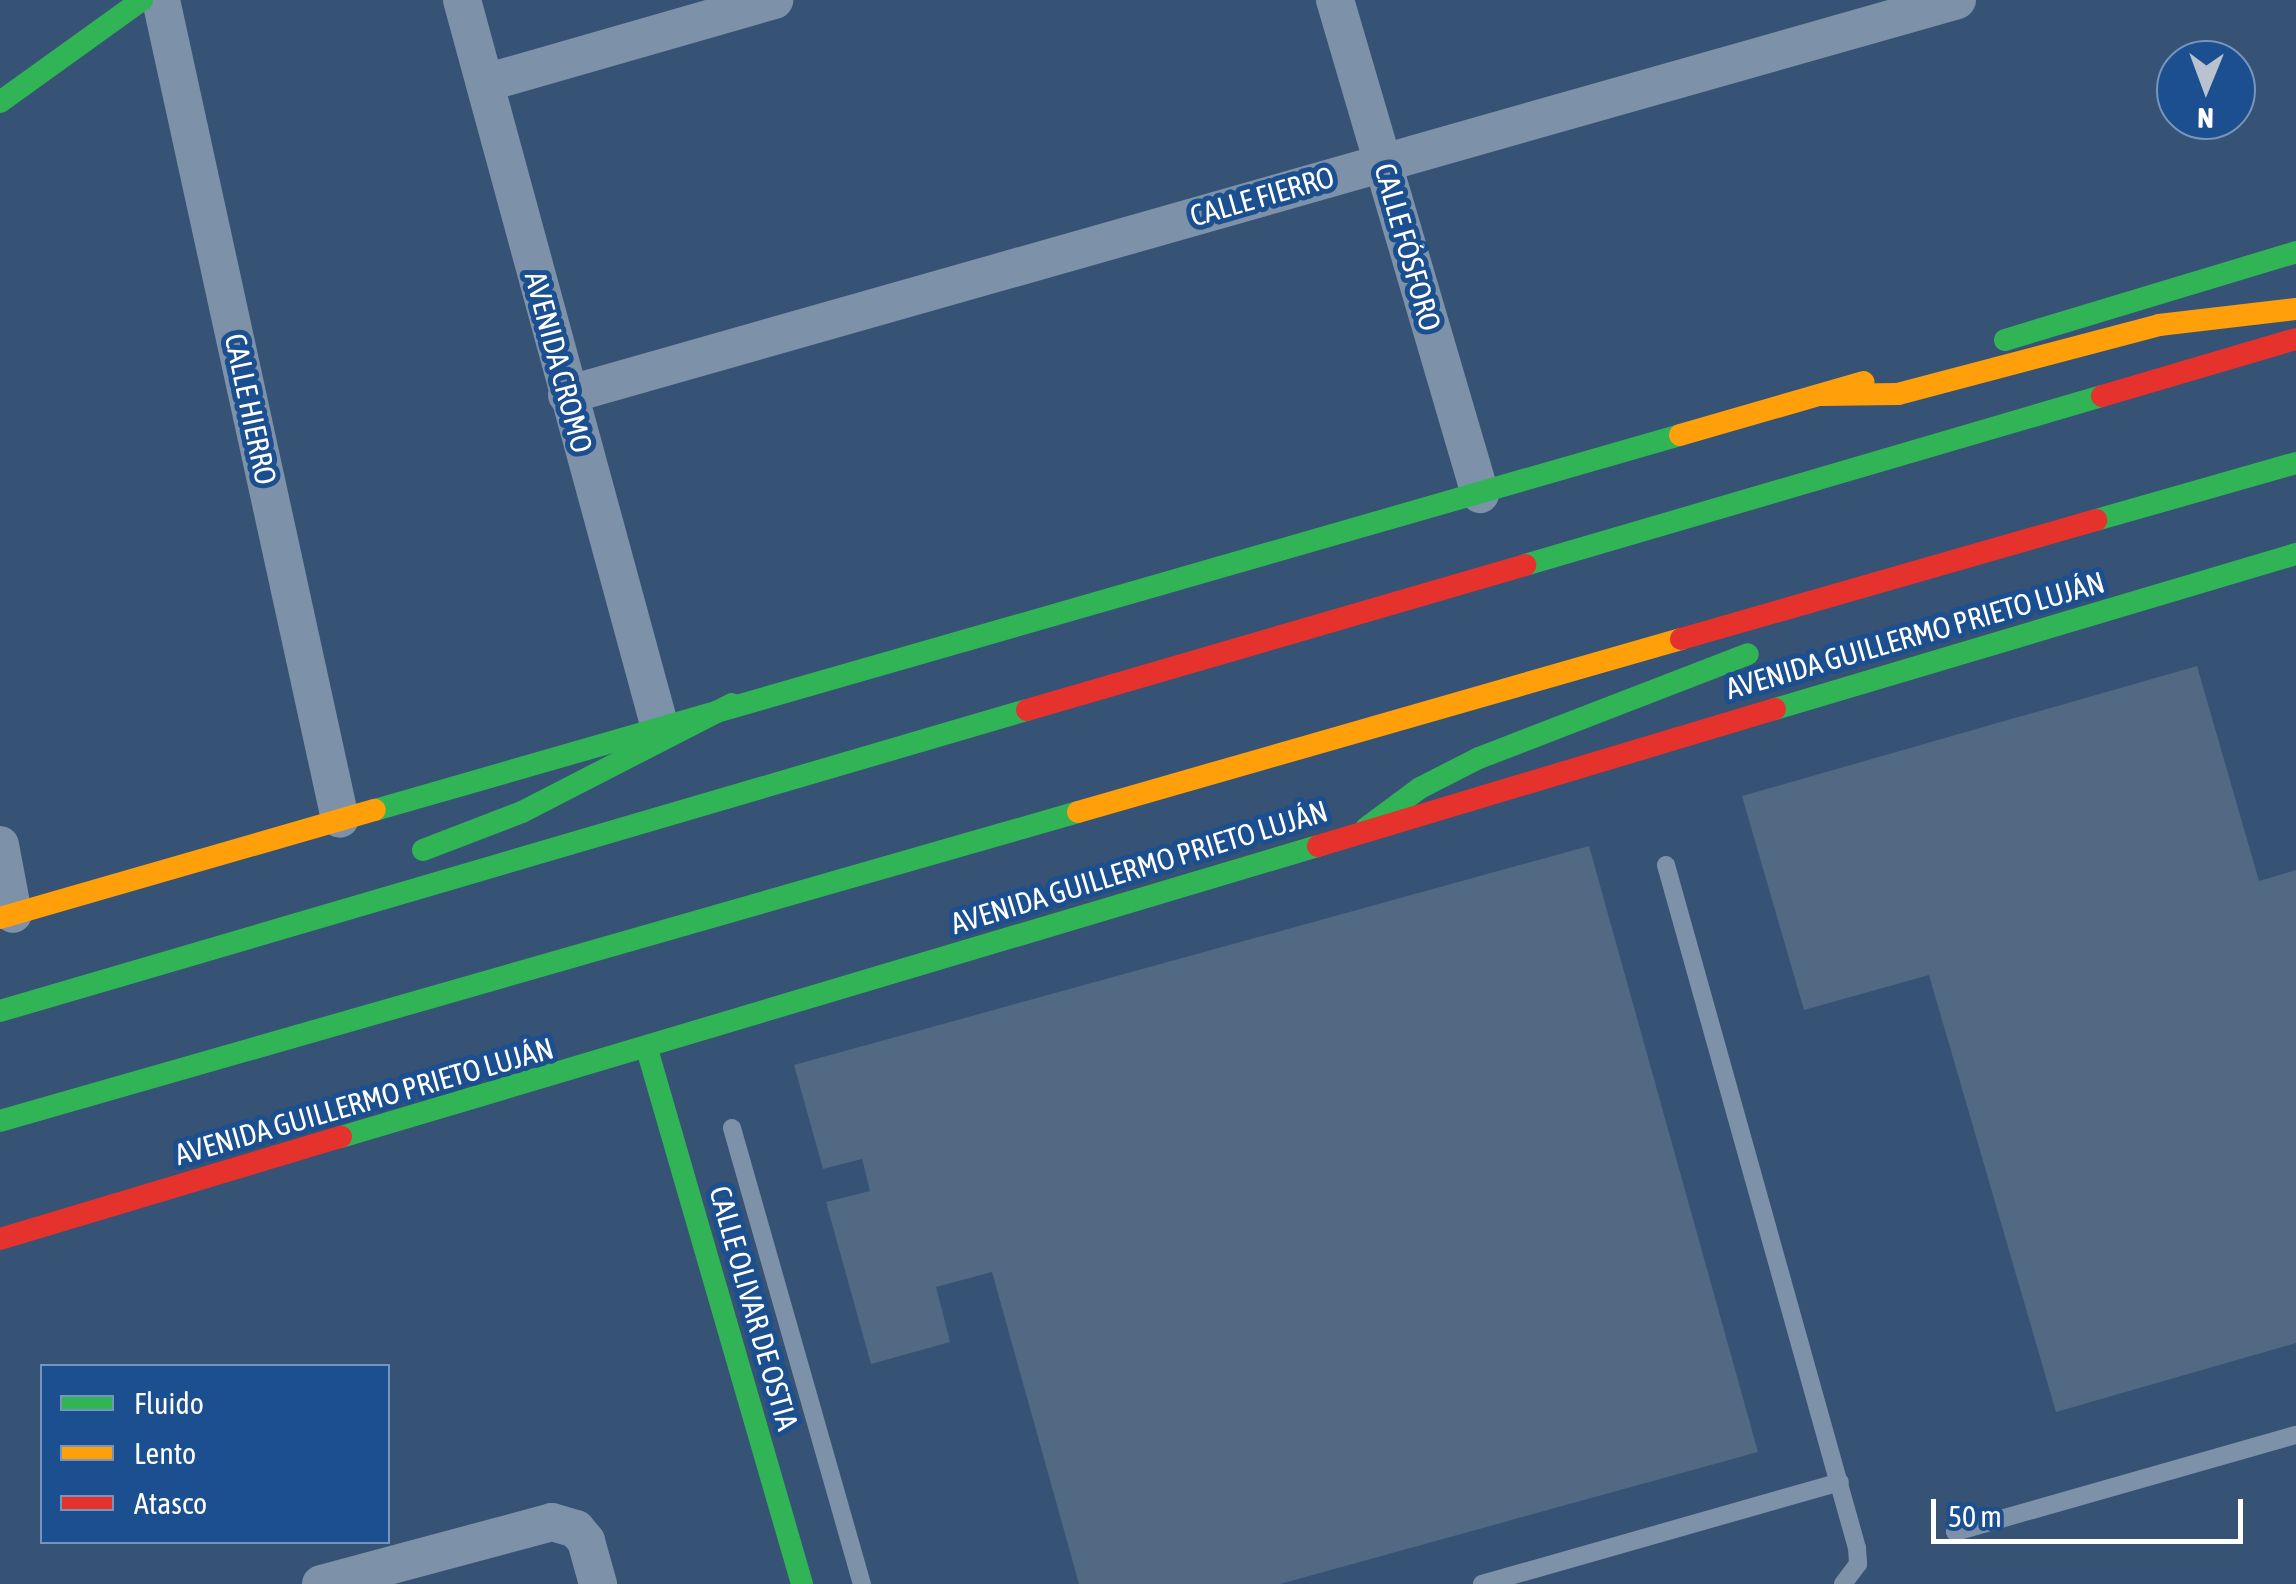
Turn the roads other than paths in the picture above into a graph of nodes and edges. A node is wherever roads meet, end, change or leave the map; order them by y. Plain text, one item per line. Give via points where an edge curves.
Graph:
1 (142, 0) edge
2 (161, 0) edge
3 (462, 0) edge
4 (774, 0) edge
5 (1335, 0) edge
6 (1956, 0) edge
7 (485, 83) junction
8 (0, 102) edge
9 (1383, 162) junction
10 (2296, 252) edge
11 (2296, 309) edge
12 (2296, 339) edge
13 (568, 395) junction
14 (1821, 395) junction
15 (2296, 463) edge
16 (1480, 494) junction
17 (2000, 548) junction
18 (2296, 554) edge
19 (1845, 618) dead end
20 (1771, 646) dead end
21 (732, 704) junction
22 (659, 724) junction
23 (340, 819) junction
24 (1366, 828) junction
25 (0, 845) edge
26 (401, 857) dead end
27 (1666, 865) dead end
28 (336, 887) dead end
29 (6, 916) edge
30 (266, 934) junction
31 (0, 1011) edge
32 (648, 1049) junction
33 (0, 1121) edge
34 (732, 1128) dead end
35 (0, 1239) edge
36 (2296, 1435) edge
37 (1840, 1482) junction
38 (1955, 1532) dead end
39 (321, 1584) edge
40 (598, 1584) edge
41 (802, 1584) edge
42 (862, 1584) edge
43 (1482, 1584) edge
44 (1842, 1584) edge

1 - 8 main road
2 - 23 street, CALLE HIERRO
3 - 7 street, AVENIDA CROMO
4 - 7 street
5 - 9 street, CALLE FÓSFORO
6 - 9 street, CALLE FIERRO
7 - 13 street, AVENIDA CROMO
9 - 13 street, CALLE FIERRO
9 - 16 street, CALLE FÓSFORO
10 - 14 main road
11 - 14 main road via 2159,325 1898,394
12 - 30 main road
13 - 22 street, AVENIDA CROMO
14 - 16 main road
15 - 17 main road, AVENIDA GUILLERMO PRIETO LUJÁN
16 - 21 main road
17 - 19 main road
17 - 33 main road, AVENIDA GUILLERMO PRIETO LUJÁN
18 - 24 main road, AVENIDA GUILLERMO PRIETO LUJÁN
20 - 24 main road via 1479,758 1420,788
21 - 22 main road
21 - 26 main road via 522,812
22 - 23 main road
23 - 29 main road
24 - 32 main road, AVENIDA GUILLERMO PRIETO LUJÁN
25 - 29 street
27 - 37 lane
28 - 30 main road
30 - 31 main road
32 - 35 main road, AVENIDA GUILLERMO PRIETO LUJÁN
32 - 41 main road, CALLE OLIVAR DE OSTIA
34 - 42 lane
36 - 38 lane
37 - 43 lane
37 - 44 lane via 1858,1564
39 - 40 street via 552,1522 576,1529 586,1541

